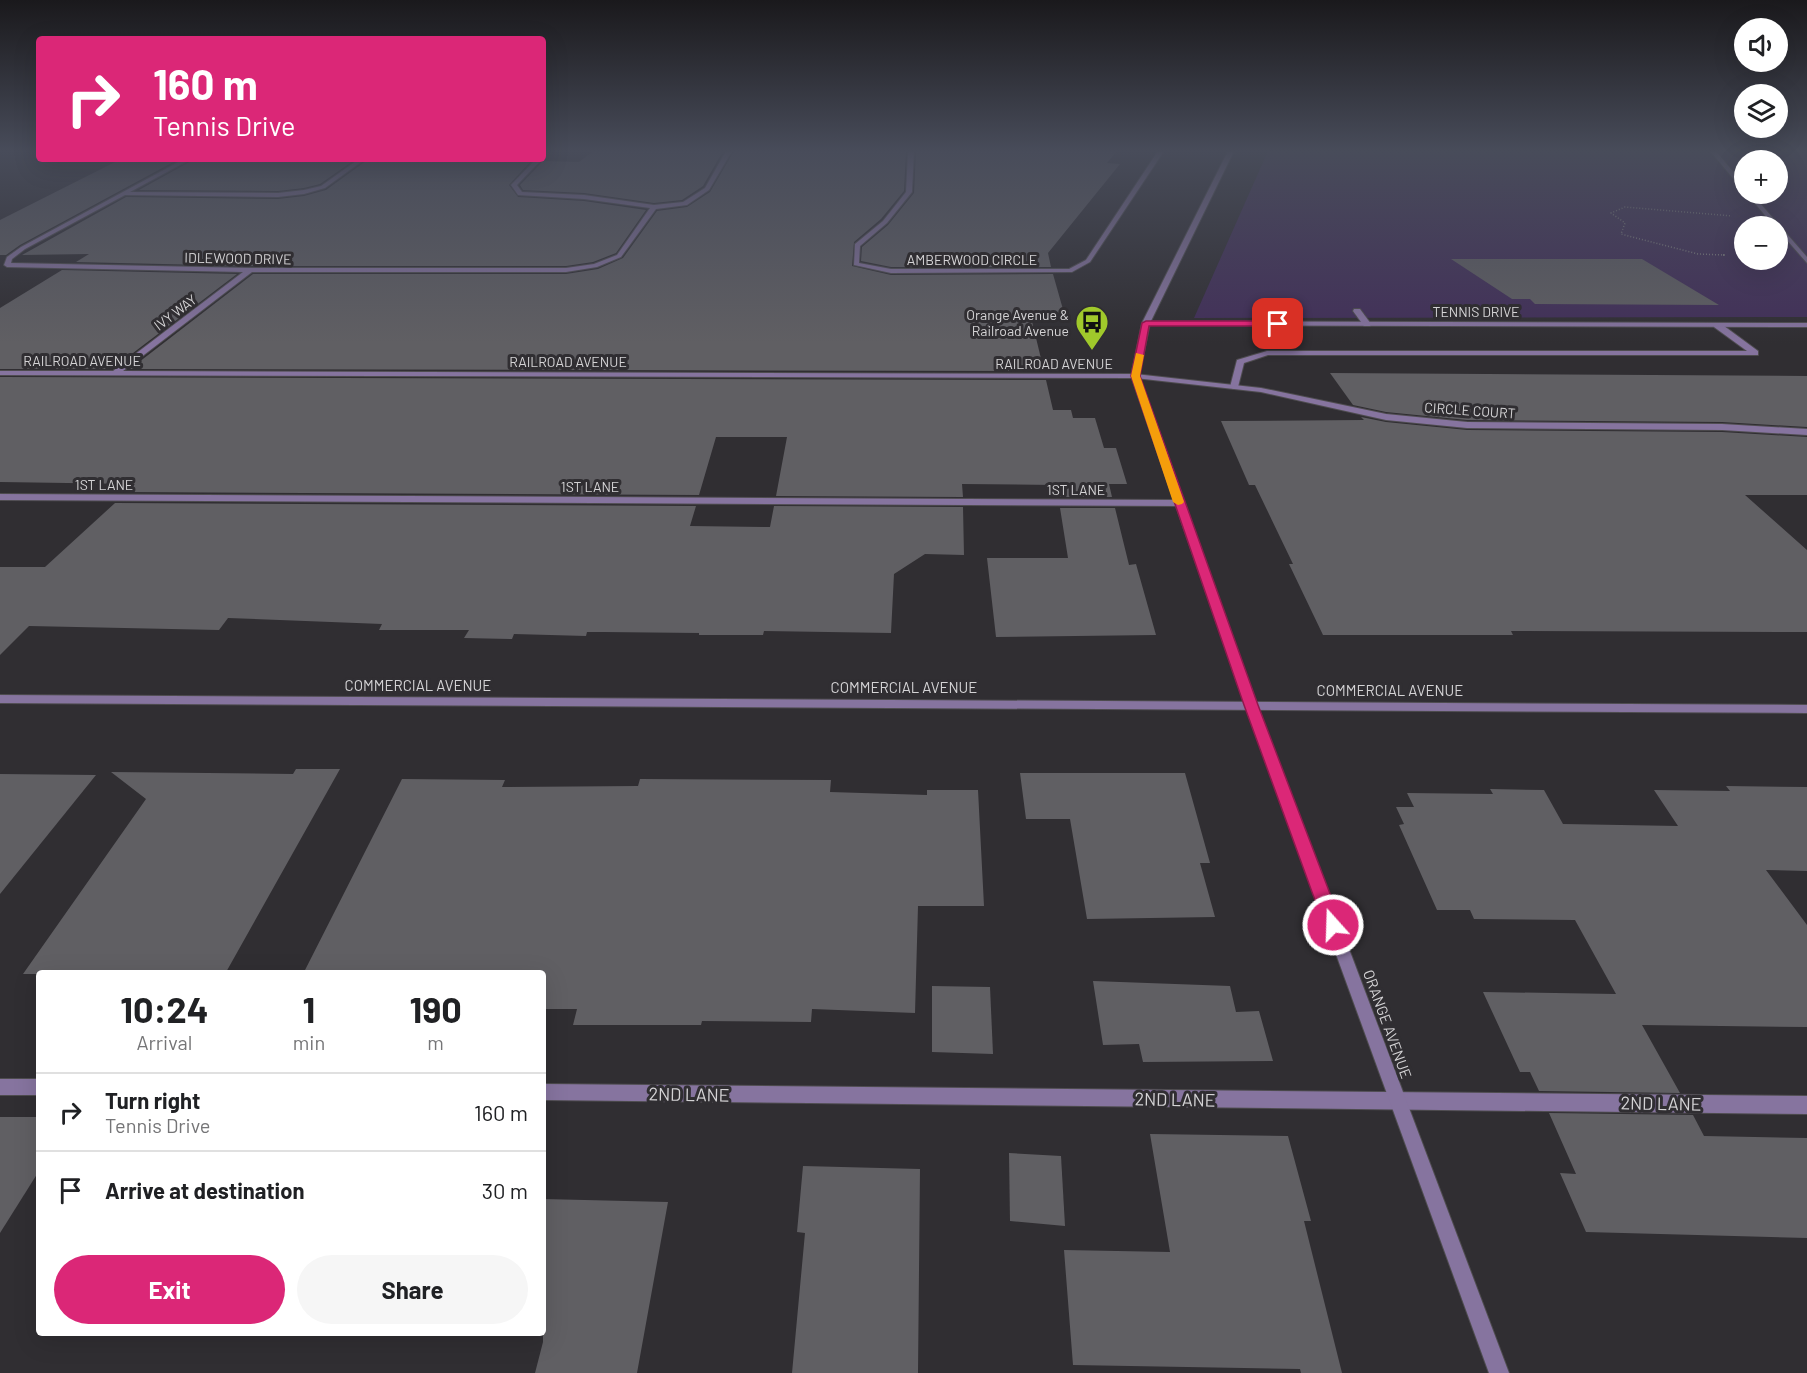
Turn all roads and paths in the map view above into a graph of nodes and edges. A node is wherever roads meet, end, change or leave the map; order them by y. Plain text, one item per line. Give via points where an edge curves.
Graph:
1 (86, 215) edge
2 (648, 215) edge
3 (891, 215) edge
4 (1118, 215) edge
5 (1199, 215) edge
6 (1614, 215) edge
7 (1721, 215) edge
8 (1732, 216) dead end
9 (1788, 239) edge
10 (1725, 255) dead end
11 (1807, 261) edge
12 (250, 270) junction
13 (1357, 311) dead end
14 (1146, 323) junction
15 (1367, 324) junction
16 (1717, 325) junction
17 (1807, 325) edge
18 (0, 373) edge
19 (114, 374) junction
20 (1135, 376) junction
21 (1234, 387) junction
22 (1807, 432) edge
23 (0, 496) edge
24 (1179, 503) junction
25 (0, 699) edge
26 (1251, 705) junction
27 (1807, 709) edge
28 (0, 1087) edge
29 (36, 1087) edge
30 (546, 1092) edge
31 (1399, 1101) junction
32 (1807, 1105) edge
33 (1499, 1373) edge

1 - 12 street, IDLEWOOD DRIVE via 23,248 9,258 8,266
2 - 12 street, IDLEWOOD DRIVE via 619,256 595,266 566,270
3 - 4 street, AMBERWOOD CIRCLE via 857,245 856,264 891,271 1070,271 1088,261
5 - 14 street
6 - 10 path via 1624,223 1621,234 1698,254
7 - 8 path
9 - 11 street
12 - 19 street, IVY WAY
13 - 15 street
14 - 15 street, TENNIS DRIVE
14 - 20 street
15 - 16 street, TENNIS DRIVE
16 - 17 street, TENNIS DRIVE
16 - 21 street via 1755,353 1267,353 1239,362
18 - 19 street, RAILROAD AVENUE
19 - 20 street, RAILROAD AVENUE
20 - 21 street, CIRCLE COURT
20 - 24 street, ORANGE AVENUE
21 - 22 street, CIRCLE COURT via 1386,417 1467,424
23 - 24 street, 1ST LANE
24 - 26 street, ORANGE AVENUE
25 - 26 street, COMMERCIAL AVENUE
26 - 27 street, COMMERCIAL AVENUE
26 - 31 street, ORANGE AVENUE
28 - 29 street
30 - 31 street, 2ND LANE
31 - 32 street, 2ND LANE
31 - 33 street, ORANGE AVENUE

